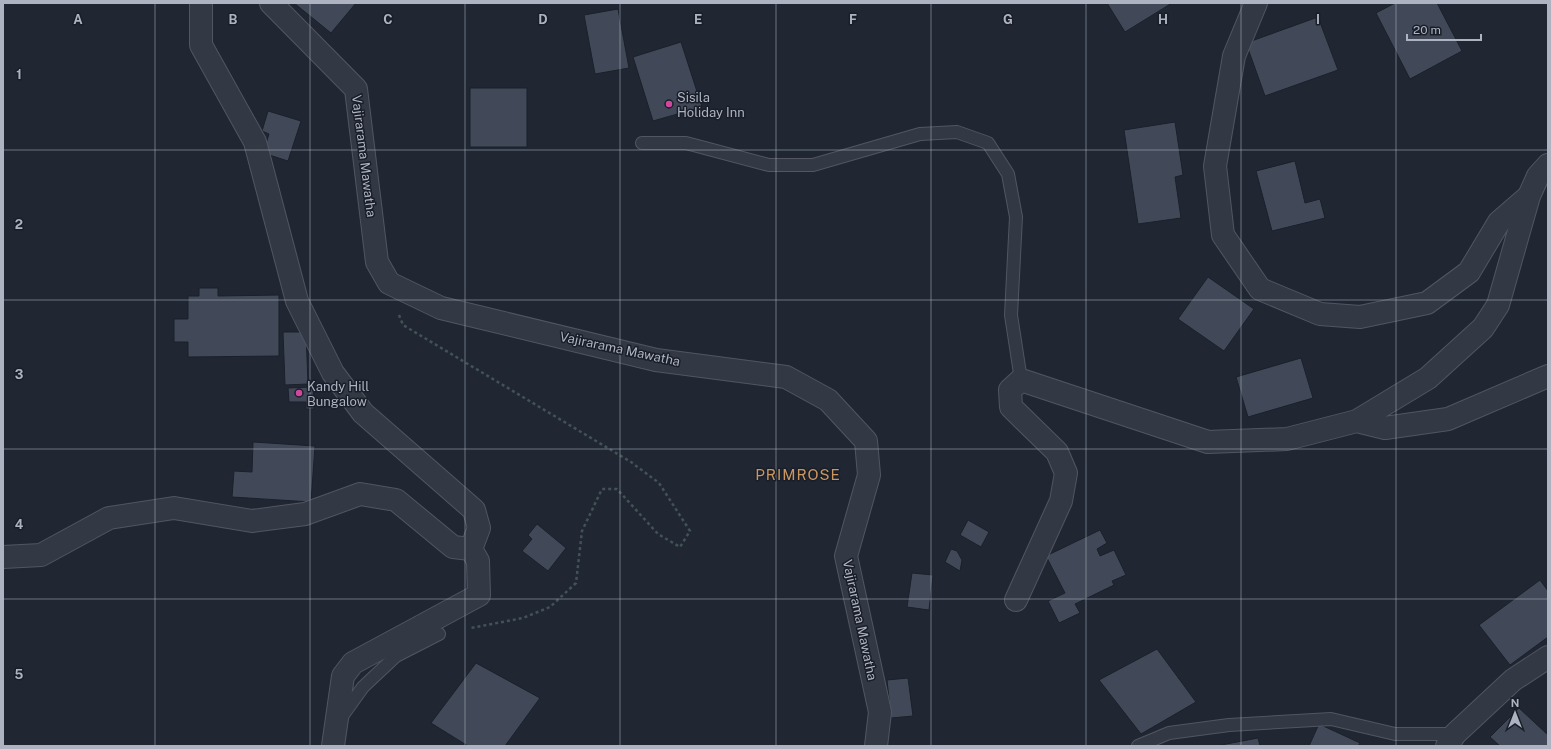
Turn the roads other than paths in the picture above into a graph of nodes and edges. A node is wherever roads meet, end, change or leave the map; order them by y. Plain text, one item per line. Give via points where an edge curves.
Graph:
1 (201, 3) edge
2 (271, 3) edge
3 (1256, 3) edge
4 (642, 143) dead end
5 (1548, 165) edge
6 (1529, 196) junction
7 (1548, 376) edge
8 (1021, 380) junction
9 (1358, 421) junction
10 (471, 549) junction
11 (3, 557) edge
12 (1016, 600) dead end
13 (439, 634) road end
14 (1548, 657) edge
15 (334, 736) edge
16 (1451, 740) edge
17 (876, 746) edge
18 (1138, 746) edge

1 - 10 street via 201,46 254,142 297,301 333,373 363,413 474,510 479,528
2 - 17 street, Vajirarama Mawatha via 356,89 377,262 389,283 441,308 648,358 786,377 828,400 866,441 869,475 846,556 880,712
3 - 6 street via 1234,56 1215,166 1222,235 1260,289 1320,314 1360,317 1427,303 1469,272 1499,222
4 - 8 lane via 686,143 769,165 813,165 920,134 957,132 988,144 1008,174 1016,217 1011,315
5 - 6 street via 1538,176
6 - 9 street via 1498,305 1483,328 1428,378
7 - 9 street via 1448,419 1385,428
8 - 9 street via 1208,442 1286,439
8 - 12 street via 1010,390 1011,407 1057,452 1066,473 1061,501
10 - 11 street via 453,547 396,500 360,494 305,514 252,521 174,508 109,518 41,556
10 - 15 street via 478,561 479,595 353,663 343,676
13 - 15 lane via 396,656 363,687
14 - 16 street via 1513,680
16 - 18 lane via 1395,734 1331,719 1229,725 1169,733

